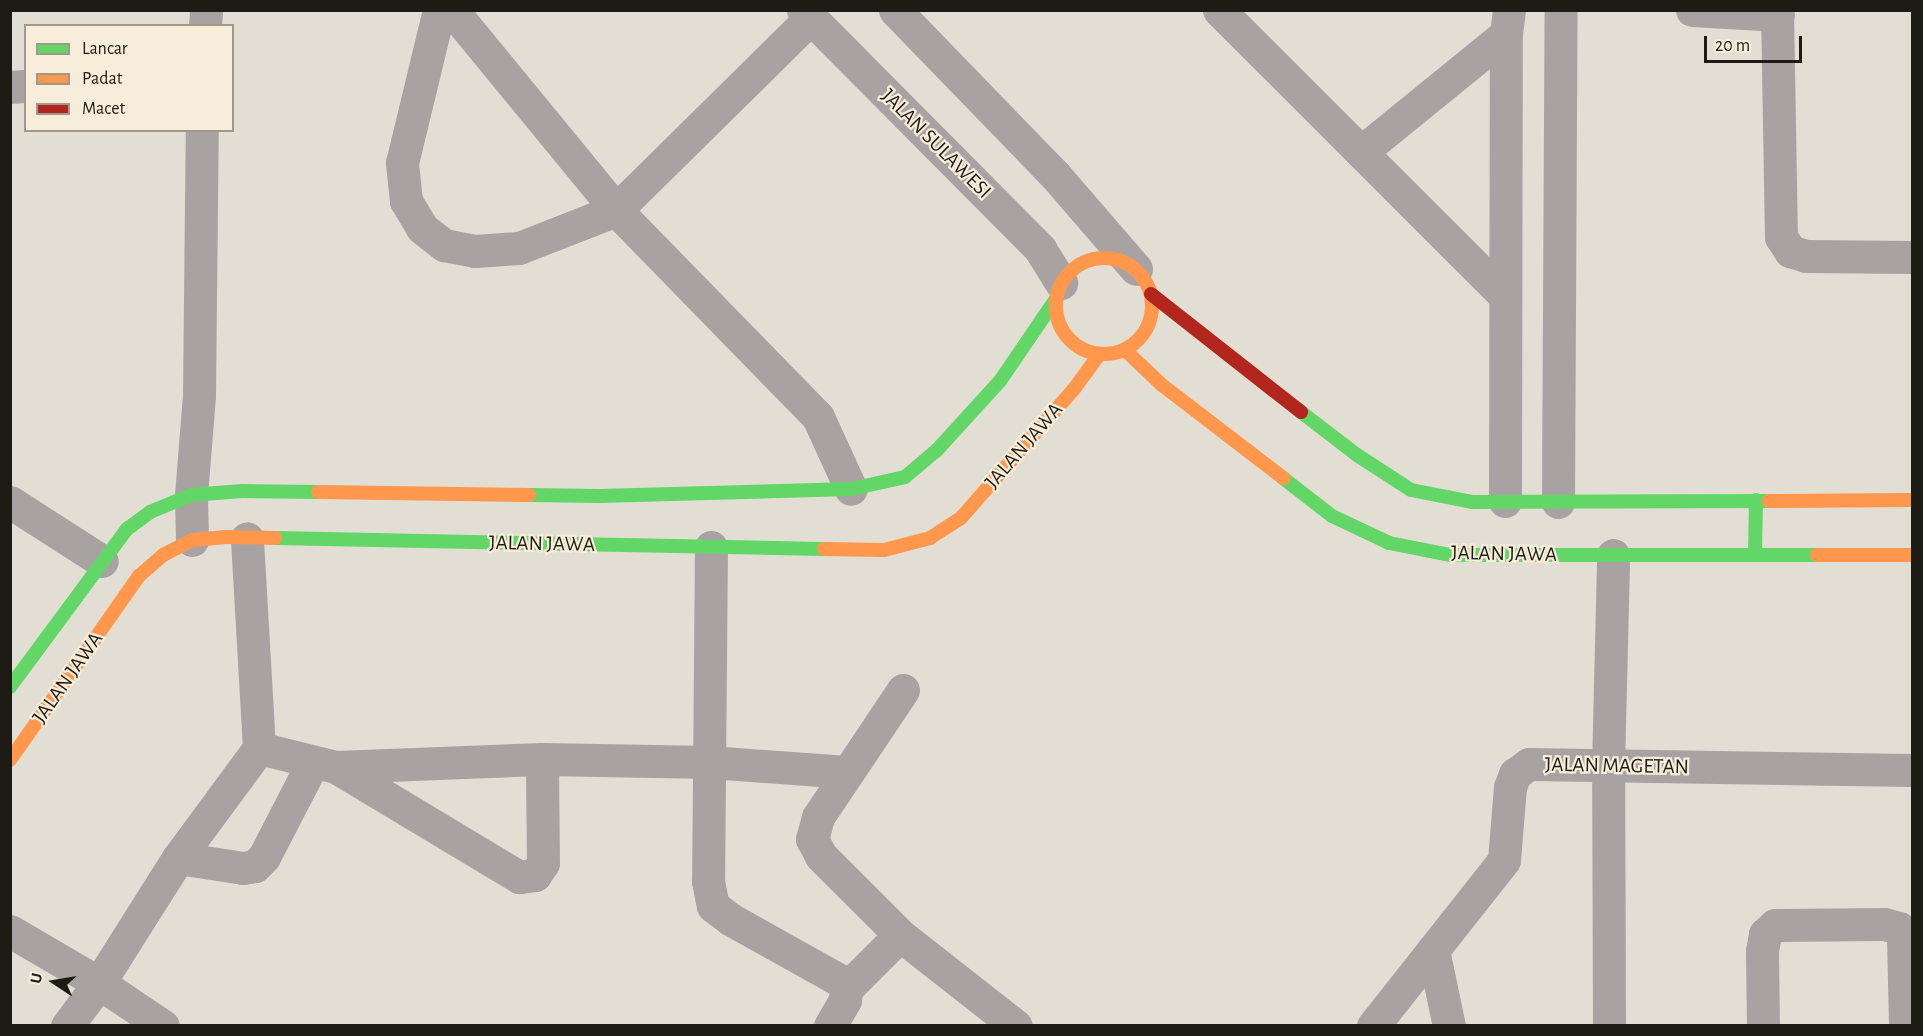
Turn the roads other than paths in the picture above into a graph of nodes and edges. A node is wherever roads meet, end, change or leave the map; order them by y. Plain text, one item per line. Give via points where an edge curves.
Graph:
1 (439, 10) edge
2 (452, 10) edge
3 (894, 10) edge
4 (1219, 10) edge
5 (1562, 10) edge
6 (1692, 10) edge
7 (1778, 13) edge
8 (807, 14) edge
9 (1508, 22) edge
10 (202, 132) edge
11 (1361, 152) junction
12 (616, 210) junction
13 (1912, 257) edge
14 (1143, 281) junction
15 (1059, 291) junction
16 (1505, 296) junction
17 (1125, 350) junction
18 (1099, 355) junction
19 (851, 489) junction
20 (191, 495) junction
21 (1755, 500) junction
22 (1912, 500) edge
23 (1505, 501) junction
24 (10, 502) edge
25 (1558, 502) junction
26 (247, 537) junction
27 (192, 540) junction
28 (711, 547) junction
29 (1613, 555) junction
30 (1755, 555) junction
31 (1912, 555) edge
32 (102, 561) junction
33 (10, 687) edge
34 (903, 690) dead end
35 (259, 748) junction
36 (542, 759) junction
37 (10, 760) edge
38 (710, 762) junction
39 (325, 765) junction
40 (1608, 767) junction
41 (1912, 770) edge
42 (847, 772) junction
43 (178, 858) junction
44 (10, 931) edge
45 (900, 935) junction
46 (1433, 950) junction
47 (99, 982) junction
48 (846, 988) junction
49 (67, 1026) edge
50 (163, 1026) edge
51 (830, 1026) edge
52 (1016, 1026) edge
53 (1373, 1026) edge
54 (1449, 1026) edge
55 (1609, 1026) edge
56 (1763, 1026) edge
57 (1905, 1026) edge

1 - 12 street via 402,163 406,201 422,228 444,245 475,251 519,248
2 - 12 street
3 - 14 street via 1055,175
4 - 11 street
5 - 25 street
6 - 7 street
7 - 13 street via 1781,237 1790,251 1806,256
8 - 12 street
8 - 15 street, JALAN SULAWESI via 1040,249
9 - 11 street
9 - 16 street
10 - 20 street via 199,395
11 - 16 street
12 - 19 street via 818,417
14 - 15 main road via 1110,258 1095,258 1076,267
14 - 17 main road via 1152,316 1142,336
14 - 23 main road via 1357,455 1411,490 1472,502
15 - 18 main road via 1056,315 1061,329 1083,351
15 - 19 main road, JALAN JAWA via 1000,381 937,450 905,477
16 - 23 street
17 - 18 main road
17 - 29 main road, JALAN JAWA via 1162,385 1332,516 1389,543 1451,555
18 - 28 main road, JALAN JAWA via 961,518 930,538 884,550
19 - 20 main road, JALAN JAWA via 599,501 242,491
20 - 27 street
20 - 32 main road, JALAN JAWA via 150,512 127,529
21 - 22 main road
21 - 25 main road
21 - 30 main road
23 - 25 main road
24 - 32 street
26 - 27 main road, JALAN JAWA
26 - 28 main road, JALAN JAWA via 598,540
26 - 35 street
27 - 37 main road, JALAN JAWA via 163,555 139,576
28 - 38 street
29 - 30 main road, JALAN JAWA
29 - 40 street
30 - 31 main road, JALAN JAWA
32 - 33 main road, JALAN JAWA
34 - 42 street
35 - 39 street
35 - 43 street
36 - 38 street
36 - 39 street
36 - 39 street via 543,863 535,875 519,877
38 - 42 street
38 - 48 street via 708,881 713,906 841,981
39 - 43 street via 255,866 243,868
40 - 41 street, JALAN MAGETAN
40 - 46 street, JALAN MAGETAN via 1529,764 1515,774 1510,788 1504,860
40 - 55 street
42 - 45 street via 818,817 812,839 821,856
43 - 47 street
44 - 47 street
45 - 48 street
45 - 52 street
46 - 53 street, JALAN MAGETAN
46 - 54 street
47 - 49 street
47 - 50 street
48 - 51 street via 845,1000
56 - 57 street via 1762,951 1765,934 1775,925 1884,924 1899,928 1903,937

